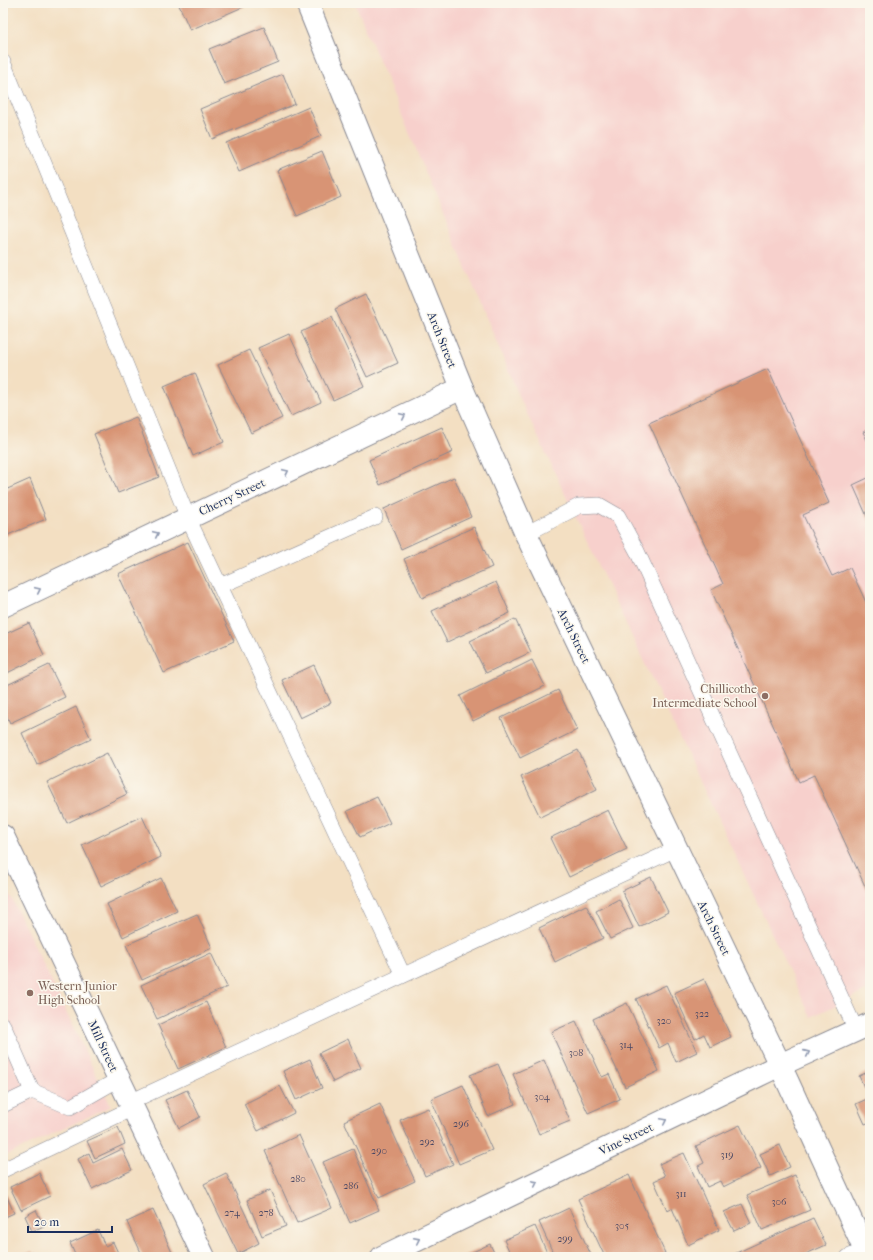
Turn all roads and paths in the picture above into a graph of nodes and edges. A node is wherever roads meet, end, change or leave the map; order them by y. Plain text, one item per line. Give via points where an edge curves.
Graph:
1 (306, 3) edge
2 (3, 62) edge
3 (462, 388) junction
4 (375, 517) dead end
5 (188, 518) junction
6 (526, 534) junction
7 (220, 586) junction
8 (3, 606) edge
9 (3, 836) edge
10 (676, 849) junction
11 (403, 975) junction
12 (3, 1025) edge
13 (863, 1027) edge
14 (780, 1065) junction
15 (119, 1079) junction
16 (32, 1091) junction
17 (3, 1105) edge
18 (131, 1105) junction
19 (3, 1170) edge
20 (864, 1255) edge
21 (204, 1257) edge
22 (382, 1257) edge

1 - 3 street, Arch Street
2 - 5 lane
5 -> 3 street, Cherry Street
3 - 6 street, Arch Street
4 - 7 lane
5 - 7 lane
8 -> 5 street, Cherry Street
6 - 10 street, Arch Street
6 - 13 lane via 579,506 599,505 618,516 637,551
7 - 11 lane
9 - 15 street, Mill Street
10 - 11 lane
10 - 14 street, Arch Street
11 - 18 lane
12 - 16 lane
14 -> 13 street, Vine Street
14 - 20 street, Arch Street
22 -> 14 street, Vine Street
15 - 16 lane via 70,1107
15 - 18 street, Mill Street
16 - 17 lane
18 - 19 lane
18 - 21 street, Mill Street

